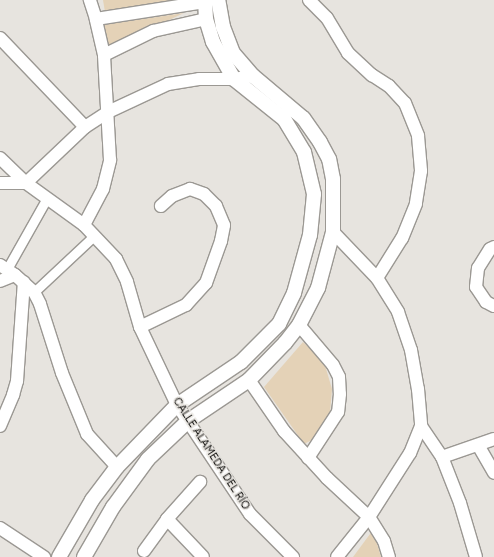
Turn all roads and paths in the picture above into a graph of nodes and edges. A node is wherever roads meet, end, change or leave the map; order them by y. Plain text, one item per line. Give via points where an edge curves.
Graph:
1 (90, 0) edge
2 (309, 0) edge
3 (209, 1) edge
4 (96, 19) junction
5 (206, 19) junction
6 (0, 38) edge
7 (104, 55) junction
8 (253, 76) junction
9 (234, 79) junction
10 (108, 112) junction
11 (86, 127) junction
12 (0, 158) edge
13 (0, 183) edge
14 (26, 183) junction
15 (47, 198) junction
16 (161, 206) dead end
17 (84, 225) junction
18 (333, 232) junction
19 (95, 235) junction
20 (494, 246) edge
21 (11, 273) edge
22 (377, 278) junction
23 (0, 281) edge
24 (34, 292) junction
25 (494, 306) edge
26 (299, 325) junction
27 (140, 327) junction
28 (249, 380) junction
29 (177, 405) junction
30 (188, 421) junction
31 (0, 426) edge
32 (421, 426) junction
33 (494, 439) edge
34 (478, 445) junction
35 (442, 457) junction
36 (308, 458) junction
37 (117, 466) junction
38 (494, 473) edge
39 (200, 482) dead end
40 (369, 517) junction
41 (167, 519) junction
42 (0, 528) edge
43 (144, 551) dead end
44 (44, 557) edge
45 (59, 557) edge
46 (84, 557) edge
47 (203, 557) edge
48 (293, 557) edge
49 (337, 557) edge
50 (389, 557) edge
51 (476, 557) edge

1 - 4 street
2 - 22 street via 327,18 348,53 372,75 389,86 405,103 418,136 421,171 416,204 402,238
3 - 4 street
3 - 5 street
3 - 8 street via 233,53
4 - 7 street
5 - 7 street via 153,32
5 - 9 street via 216,47
6 - 11 street
7 - 10 street
8 - 9 street
8 - 18 street via 303,118 329,159 333,179
9 - 10 street via 199,79 168,84
9 - 29 street via 284,119 304,152 314,194 310,235 294,293 279,324 241,362
10 - 11 street
10 - 17 street via 110,160 103,189
11 - 14 street
12 - 14 street, CALLE ALAMEDA DEL RÍO
13 - 14 street
14 - 15 street, CALLE ALAMEDA DEL RÍO
15 - 17 street, CALLE ALAMEDA DEL RÍO
15 - 21 street
16 - 27 street via 172,196 190,189 204,194 216,206 224,225 206,283 186,305
17 - 19 street, CALLE ALAMEDA DEL RÍO
18 - 22 street
18 - 26 street via 318,288
19 - 24 street
19 - 27 street, CALLE ALAMEDA DEL RÍO via 116,259 127,282
20 - 25 street via 478,268 476,287 486,302
21 - 23 street
21 - 24 street
21 - 31 street via 17,381
22 - 32 street via 398,312 411,350
24 - 37 street via 62,373 87,434
26 - 28 street
26 - 36 street via 333,365 339,377 338,412
27 - 29 street, CALLE ALAMEDA DEL RÍO
28 - 30 street
28 - 36 street via 284,431
29 - 30 street, CALLE ALAMEDA DEL RÍO
29 - 37 street
30 - 46 street via 148,459 113,507
30 - 48 street, CALLE ALAMEDA DEL RÍO via 250,514
32 - 35 street
32 - 40 street via 410,453
33 - 34 street
34 - 35 street
34 - 38 street
35 - 51 street via 460,503
36 - 40 street
37 - 45 street via 92,500
39 - 41 street
40 - 49 street
40 - 50 street via 384,542
41 - 43 street
41 - 47 street
42 - 44 street

